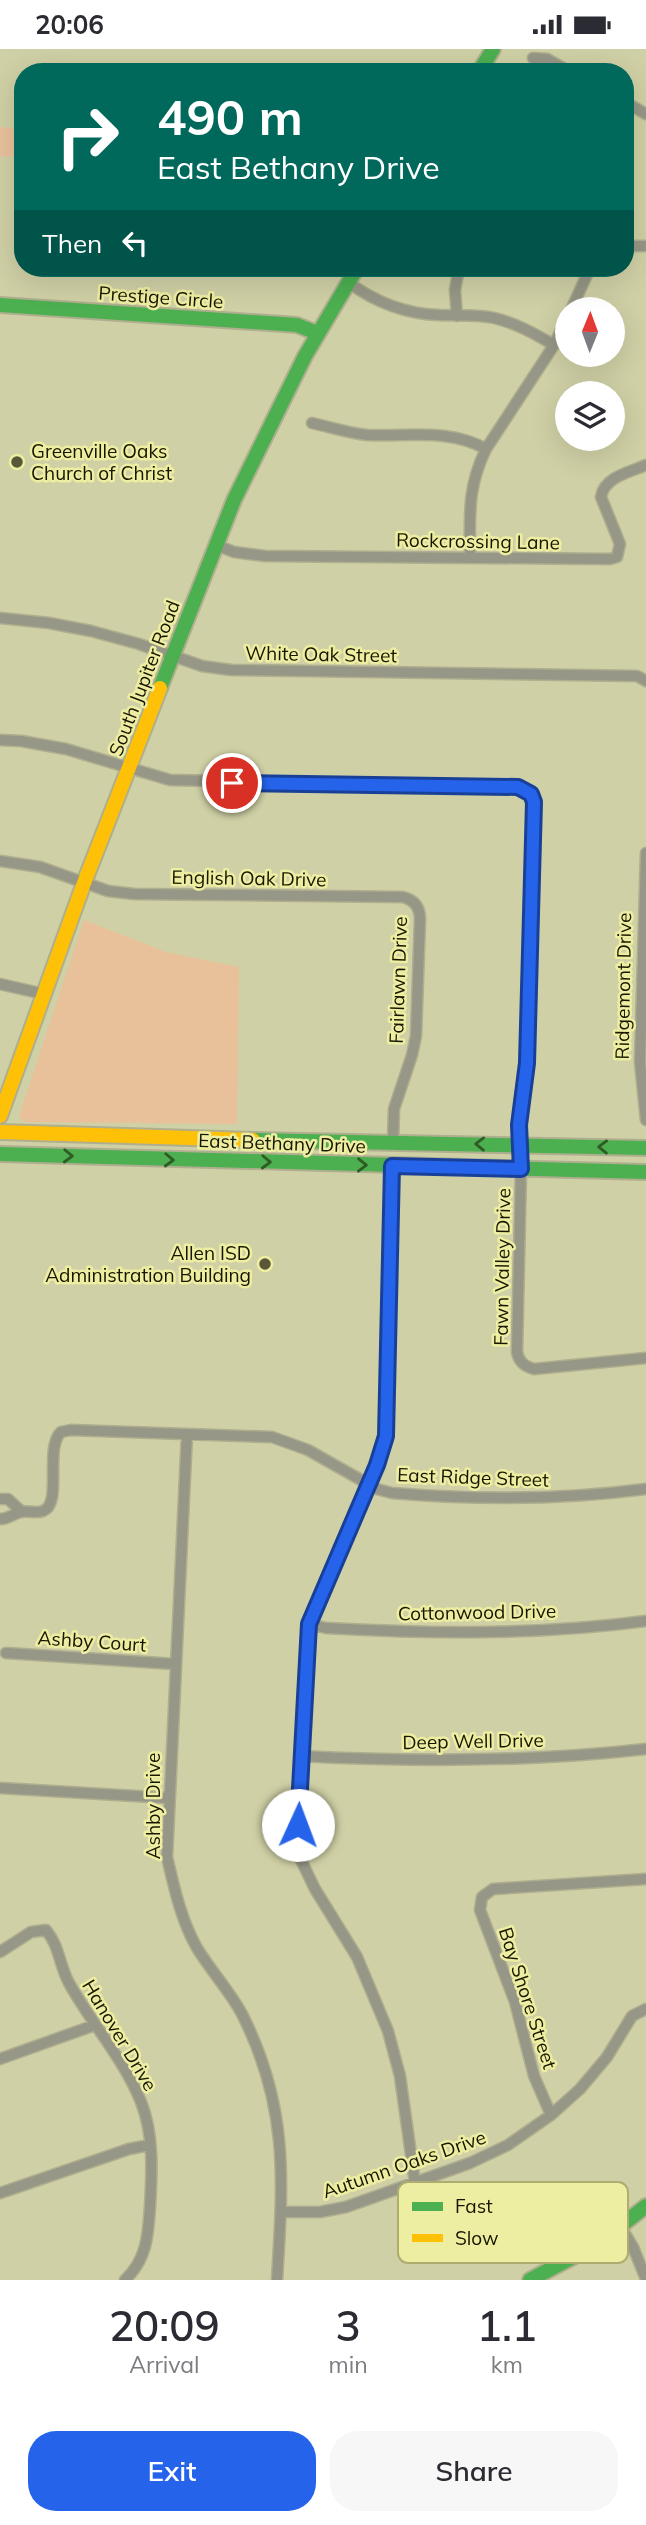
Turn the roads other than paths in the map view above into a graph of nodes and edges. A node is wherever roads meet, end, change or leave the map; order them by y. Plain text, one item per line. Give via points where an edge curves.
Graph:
1 (533, 58) dead end
2 (554, 63) edge
3 (351, 277) edge
4 (458, 277) edge
5 (586, 277) edge
6 (348, 282) junction
7 (577, 297) edge
8 (0, 305) edge
9 (457, 316) junction
10 (317, 333) junction
11 (554, 345) joint
12 (313, 423) dead end
13 (486, 449) junction
14 (646, 465) edge
15 (216, 545) junction
16 (470, 558) junction
17 (0, 618) edge
18 (172, 656) junction
19 (646, 681) edge
20 (0, 740) edge
21 (130, 769) junction
22 (646, 853) edge
23 (0, 861) edge
24 (84, 883) junction
25 (414, 902) joint
26 (0, 984) edge
27 (44, 995) junction
28 (0, 1116) edge
29 (646, 1120) edge
30 (0, 1132) edge
31 (200, 1137) junction
32 (393, 1142) junction
33 (521, 1145) junction
34 (646, 1148) edge
35 (0, 1154) edge
36 (199, 1161) junction
37 (392, 1166) junction
38 (521, 1169) junction
39 (646, 1173) edge
40 (646, 1358) edge
41 (187, 1434) junction
42 (368, 1484) junction
43 (646, 1489) edge
44 (0, 1499) edge
45 (22, 1511) junction
46 (0, 1519) edge
47 (646, 1621) edge
48 (309, 1624) junction
49 (6, 1653) dead end
50 (175, 1664) junction
51 (646, 1749) edge
52 (300, 1756) junction
53 (0, 1788) edge
54 (169, 1798) junction
55 (646, 1879) edge
56 (0, 1952) edge
57 (646, 2009) edge
58 (95, 2025) junction
59 (0, 2059) edge
60 (551, 2115) junction
61 (150, 2145) junction
62 (415, 2182) edge
63 (418, 2182) edge
64 (398, 2189) edge
65 (0, 2193) edge
66 (646, 2206) edge
67 (281, 2212) junction
68 (628, 2221) edge
69 (628, 2239) edge
70 (563, 2263) edge
71 (646, 2279) edge
72 (125, 2280) edge
73 (276, 2280) edge
74 (530, 2280) edge

1 - 2 street
3 - 6 street, South Jupiter Road
4 - 9 street
5 - 7 street
6 - 9 street via 399,309
6 - 10 street, South Jupiter Road
8 - 10 street, Prestige Circle via 297,325
9 - 11 street via 502,320
10 - 15 street, South Jupiter Road
11 - 13 street
12 - 13 street via 367,435 464,438
13 - 16 street via 473,479
14 - 16 street, Rockcrossing Lane via 612,480 602,491 620,544 617,557
15 - 16 street, Rockcrossing Lane via 265,556
15 - 18 street, South Jupiter Road
17 - 18 street, White Oak Street via 91,631
18 - 19 street, White Oak Street via 231,670 632,676
18 - 21 street, South Jupiter Road
20 - 21 street via 58,747
21 - 24 street, South Jupiter Road
21 - 33 street via 179,781 518,787 531,794 530,977
22 - 29 street, Ridgemont Drive via 640,1062
23 - 24 street, English Oak Drive via 40,867
24 - 25 street, English Oak Drive via 134,894 403,897
24 - 27 street, South Jupiter Road
25 - 32 street, Fairlawn Drive via 420,919 416,1036 394,1109
26 - 27 street
27 - 28 street, South Jupiter Road
30 - 31 street, East Bethany Drive
31 - 32 street, East Bethany Drive
31 - 36 street
33 -> 32 street, East Bethany Drive
32 - 37 street
34 -> 33 street, East Bethany Drive
33 - 38 street
35 -> 36 street, East Bethany Drive
36 -> 37 street, East Bethany Drive
37 - 38 street, East Bethany Drive
37 - 42 street via 386,1436
38 - 39 street, East Bethany Drive
38 - 40 street, Fawn Valley Drive via 517,1352 522,1364 534,1369
41 - 42 street, East Ridge Street via 289,1442
41 - 45 street, East Ridge Street via 61,1432 54,1443 51,1503 43,1512
41 - 50 street, Ashby Drive
42 - 43 street, East Ridge Street via 401,1494 546,1498
42 - 48 street
44 - 45 street via 8,1499
45 - 46 street
47 - 48 street, Cottonwood Drive via 447,1633
48 - 52 street
49 - 50 street, Ashby Court
50 - 54 street, Ashby Drive
51 - 52 street, Deep Well Drive via 497,1760
52 - 62 street via 301,1860 358,1957 388,2031 402,2086
53 - 54 street
54 - 67 street, Ashby Drive via 167,1857 181,1912 196,1946 241,2013 271,2090 281,2151
55 - 60 street, Bay Shore Street via 493,1889 482,1897 480,1910
56 - 58 street, Hanover Drive via 31,1932 46,1930 55,1941 67,1980
57 - 60 street, Autumn Oaks Drive via 632,2016 607,2057
58 - 59 street
58 - 61 street, Hanover Drive via 142,2104
60 - 63 street, Autumn Oaks Drive via 489,2155
61 - 65 street
61 - 72 street, Hanover Drive via 153,2169 147,2245
64 - 67 street, Autumn Oaks Drive via 332,2210
66 - 68 street
67 - 73 street, Ashby Drive
69 - 71 street
70 - 74 street

